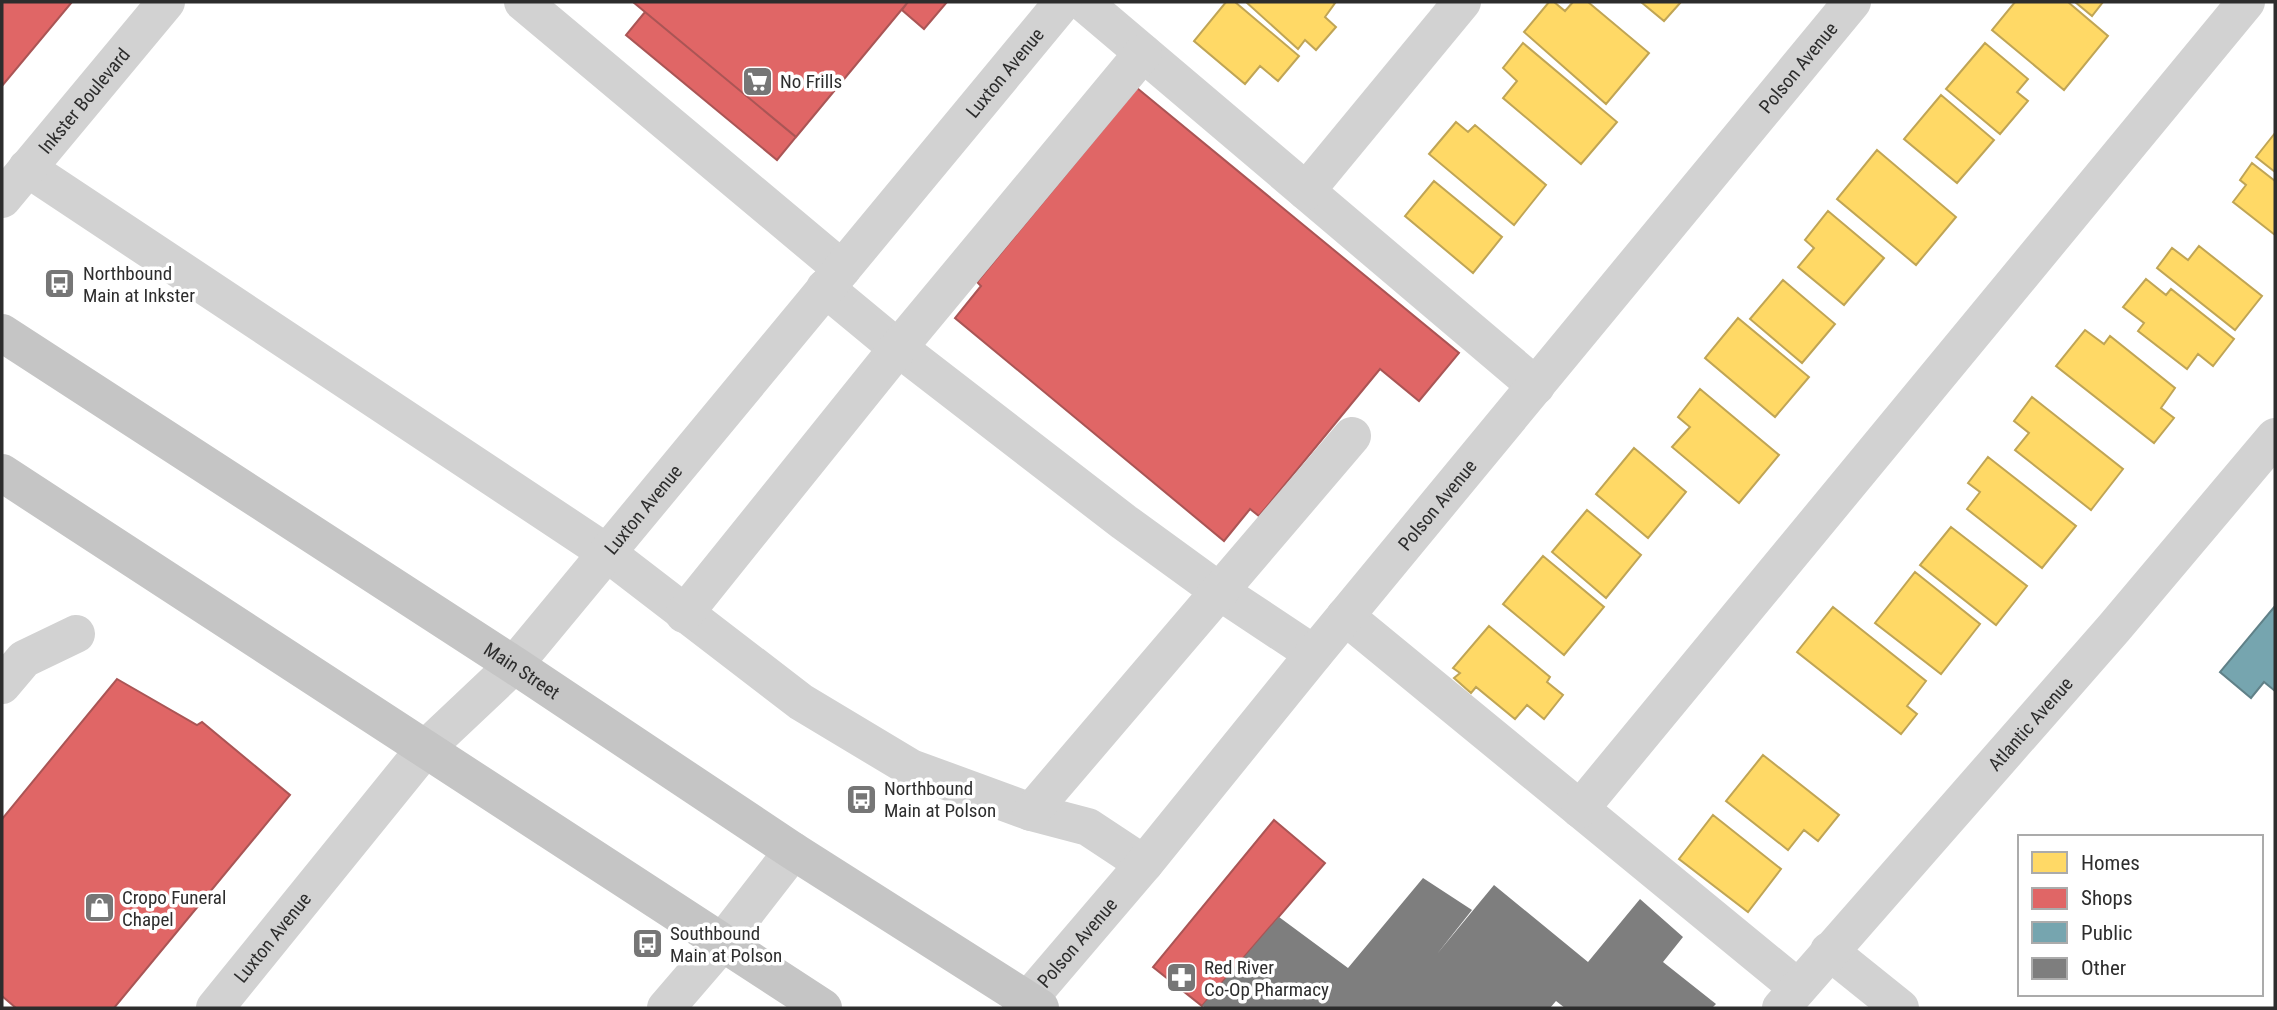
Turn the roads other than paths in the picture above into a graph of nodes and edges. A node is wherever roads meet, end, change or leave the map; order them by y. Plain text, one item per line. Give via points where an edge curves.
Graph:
1 (166, 2) edge
2 (523, 2) edge
3 (1063, 2) edge
4 (1083, 2) edge
5 (1462, 2) edge
6 (1852, 2) edge
7 (2246, 2) edge
8 (1143, 53) junction
9 (27, 168) junction
10 (1306, 191) junction
11 (2, 198) edge
12 (834, 279) junction
13 (2, 333) edge
14 (898, 348) junction
15 (1536, 386) junction
16 (1352, 436) dead end
17 (2275, 437) edge
18 (2, 473) edge
19 (607, 553) junction
20 (1220, 591) junction
21 (684, 614) junction
22 (1345, 616) junction
23 (76, 634) dead end
24 (1314, 654) junction
25 (9, 662) edge
26 (514, 665) junction
27 (425, 750) junction
28 (1580, 809) junction
29 (1031, 812) junction
30 (793, 851) junction
31 (1144, 864) junction
32 (721, 944) junction
33 (1829, 951) junction
34 (1789, 998) edge
35 (1029, 1005) edge
36 (215, 1008) edge
37 (666, 1008) edge
38 (823, 1008) edge
39 (1900, 1008) edge

1 - 9 street, Inkster Boulevard
2 - 12 street
3 - 12 street, Luxton Avenue
4 - 8 street
5 - 10 street
6 - 15 street, Polson Avenue
7 - 28 street
8 - 10 street
8 - 14 street
9 - 11 street, Inkster Boulevard
9 - 19 street
10 - 15 street
12 - 14 street
12 - 19 street, Luxton Avenue
13 - 26 main road, Main Street
14 - 20 street
14 - 21 street
15 - 22 street, Polson Avenue
16 - 20 street
17 - 33 street, Atlantic Avenue via 2114,628
18 - 27 main road
19 - 21 street
19 - 26 street, Luxton Avenue
20 - 24 street
20 - 29 street
21 - 29 street via 800,702 911,768
22 - 24 street, Polson Avenue
22 - 28 street
23 - 25 street
24 - 31 street, Polson Avenue
26 - 27 street, Luxton Avenue
26 - 30 main road, Main Street
27 - 32 main road
27 - 36 street, Luxton Avenue
28 - 34 street
29 - 31 street via 1088,827
30 - 32 street
30 - 35 main road, Main Street
31 - 35 street, Polson Avenue
32 - 37 street
32 - 38 main road
33 - 34 street, Atlantic Avenue
33 - 39 street

